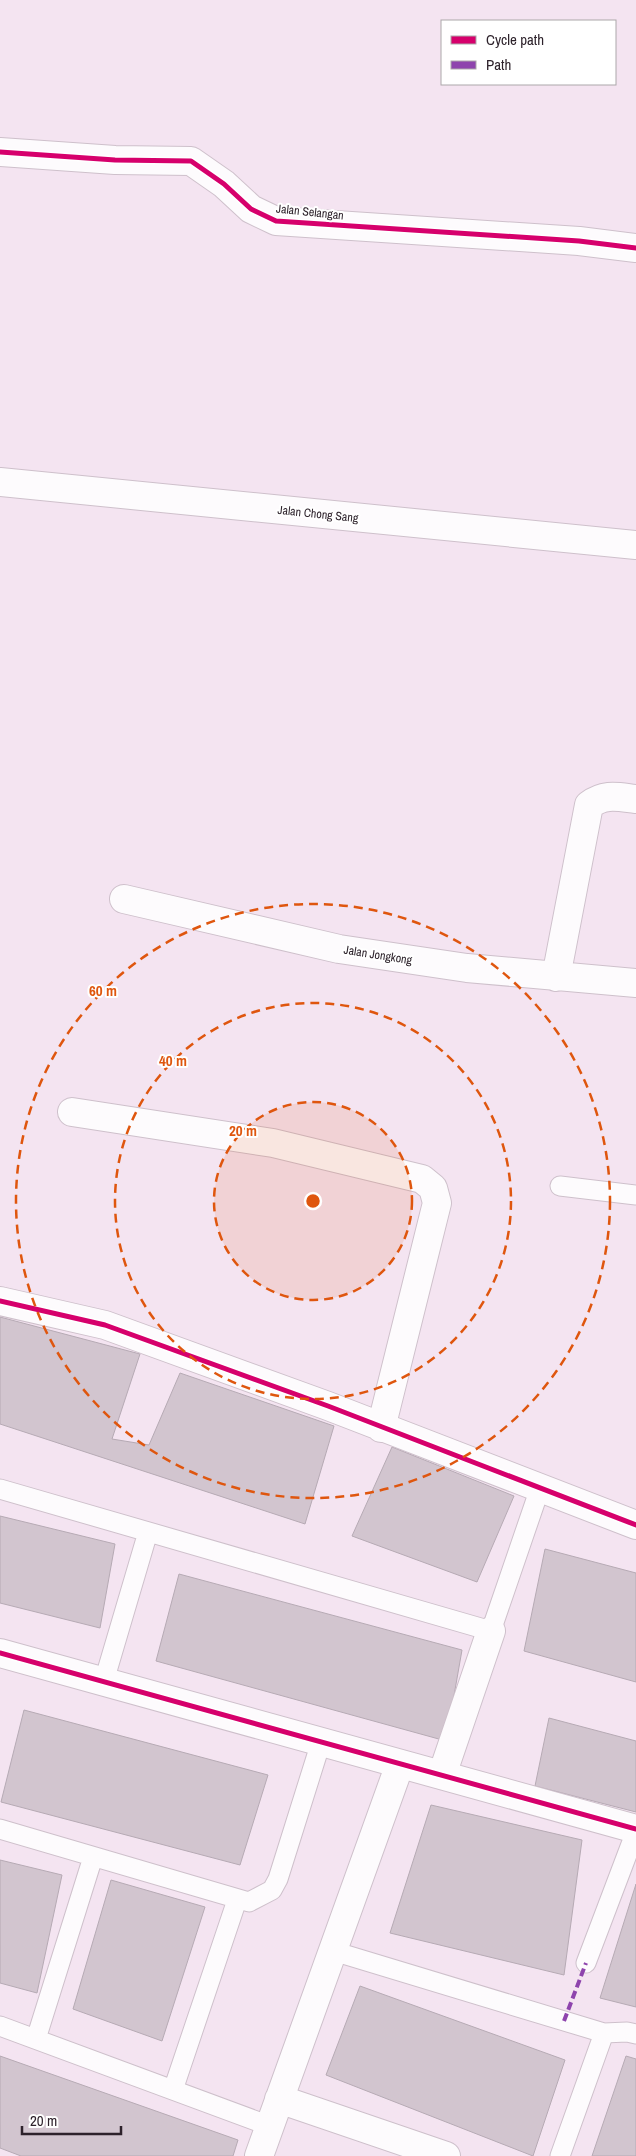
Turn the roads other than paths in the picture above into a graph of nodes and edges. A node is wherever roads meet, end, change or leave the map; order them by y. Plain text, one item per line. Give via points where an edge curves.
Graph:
1 (0, 152) edge
2 (636, 248) edge
3 (0, 482) edge
4 (636, 545) edge
5 (636, 800) edge
6 (124, 899) dead end
7 (556, 977) junction
8 (636, 983) edge
9 (72, 1112) dead end
10 (560, 1186) dead end
11 (636, 1195) edge
12 (0, 1301) edge
13 (381, 1428) junction
14 (540, 1488) junction
15 (0, 1489) edge
16 (636, 1525) edge
17 (148, 1532) junction
18 (491, 1630) junction
19 (0, 1653) edge
20 (104, 1681) junction
21 (321, 1742) junction
22 (400, 1764) junction
23 (442, 1775) junction
24 (0, 1829) edge
25 (636, 1830) edge
26 (93, 1857) junction
27 (237, 1900) junction
28 (333, 1951) junction
29 (586, 1963) dead end
30 (0, 2026) edge
31 (604, 2033) junction
32 (636, 2034) edge
33 (36, 2039) junction
34 (173, 2090) junction
35 (279, 2099) junction
36 (270, 2126) junction
37 (259, 2156) edge
38 (446, 2156) edge
39 (560, 2156) edge

1 - 2 street, Jalan Selangan via 115,160 191,161 224,184 251,209 276,221 579,240
3 - 4 street, Jalan Chong Sang
5 - 7 street via 609,795 590,805
6 - 7 street, Jalan Jongkong via 339,949
7 - 8 street, Jalan Jongkong
9 - 13 street via 273,1143 422,1178 433,1188 437,1203
10 - 11 lane
12 - 13 street via 105,1325
13 - 14 street
14 - 16 street
14 - 18 lane
15 - 17 lane
17 - 18 lane
17 - 20 lane
18 - 23 street
19 - 20 street
20 - 21 street
21 - 22 street
21 - 27 lane via 278,1879 272,1890 249,1902
22 - 23 street
22 - 28 street
23 - 25 street
24 - 26 lane
25 - 29 lane
26 - 27 lane
26 - 33 lane
27 - 34 lane
28 - 31 lane
28 - 35 street
30 - 33 lane
31 - 32 lane
31 - 39 lane
33 - 34 lane
34 - 36 lane
35 - 36 street
35 - 38 street
36 - 37 street

